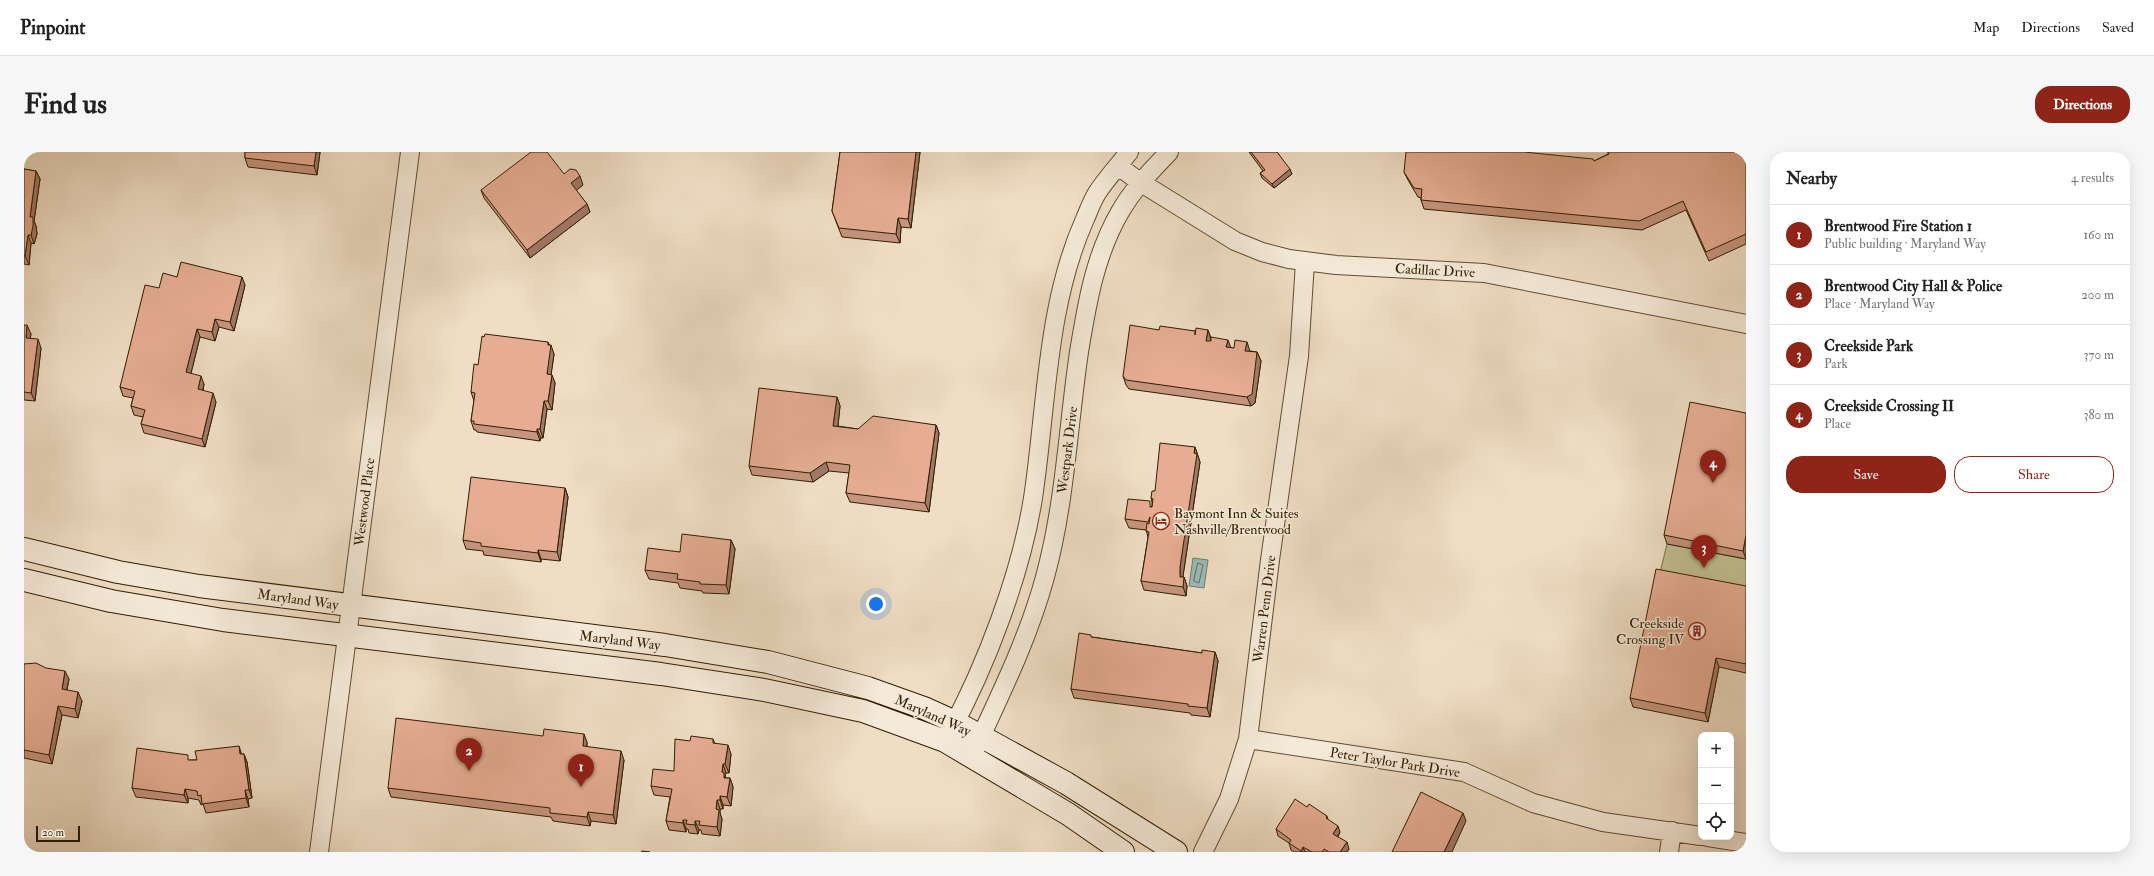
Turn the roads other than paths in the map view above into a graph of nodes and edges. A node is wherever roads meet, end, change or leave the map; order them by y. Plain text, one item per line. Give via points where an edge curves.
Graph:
1 (410, 152) edge
2 (1130, 152) edge
3 (1170, 152) edge
4 (1118, 166) junction
5 (1140, 182) junction
6 (1305, 262) junction
7 (1056, 322) junction
8 (1746, 324) edge
9 (1083, 326) junction
10 (24, 549) edge
11 (60, 558) junction
12 (24, 580) edge
13 (53, 587) junction
14 (351, 606) junction
15 (347, 635) junction
16 (615, 639) junction
17 (586, 666) junction
18 (950, 732) junction
19 (980, 737) junction
20 (1248, 739) junction
21 (971, 758) junction
22 (1672, 832) junction
23 (1698, 836) edge
24 (1727, 840) edge
25 (1746, 843) edge
26 (319, 852) edge
27 (1124, 852) edge
28 (1176, 852) edge
29 (1202, 852) edge
30 (1669, 852) edge

1 - 14 street, Westwood Place
2 - 4 street, Westpark Drive
3 - 5 street, Westpark Drive
4 - 5 street, Cadillac Drive
4 - 7 street, Westpark Drive via 1097,193 1073,246 1062,284
5 - 6 street, Cadillac Drive via 1248,248
5 - 9 street, Westpark Drive via 1120,212 1097,260
6 - 8 street, Cadillac Drive via 1484,273
6 - 20 street, Warren Penn Drive via 1299,356
7 - 9 street
7 - 18 street, Westpark Drive via 1033,499 1016,569 983,663
9 - 19 street, Westpark Drive via 1060,505 1045,577 1012,673
10 - 11 main road, Maryland Way
11 - 13 main road
11 - 14 main road, Maryland Way via 118,572 199,586
12 - 13 main road, Maryland Way
13 - 15 main road, Maryland Way via 111,601 185,614
14 - 15 street, Westwood Place
14 - 16 main road, Maryland Way
15 - 17 main road, Maryland Way
15 - 26 street, Westwood Place
16 - 17 main road
16 - 18 main road, Maryland Way via 768,662 868,688 924,708
17 - 18 main road, Maryland Way via 661,674 750,688 855,709
18 - 19 main road, Maryland Way
18 - 21 main road, Maryland Way
19 - 21 street, Westpark Drive
19 - 28 main road, Maryland Way via 1066,783
20 - 22 street, Peter Taylor Park Drive via 1464,772 1533,803 1603,822
20 - 29 street, Warren Penn Drive via 1229,799
21 - 27 main road, Maryland Way via 1068,814
22 - 23 street, Peter Taylor Park Drive
22 - 30 street
24 - 25 street

